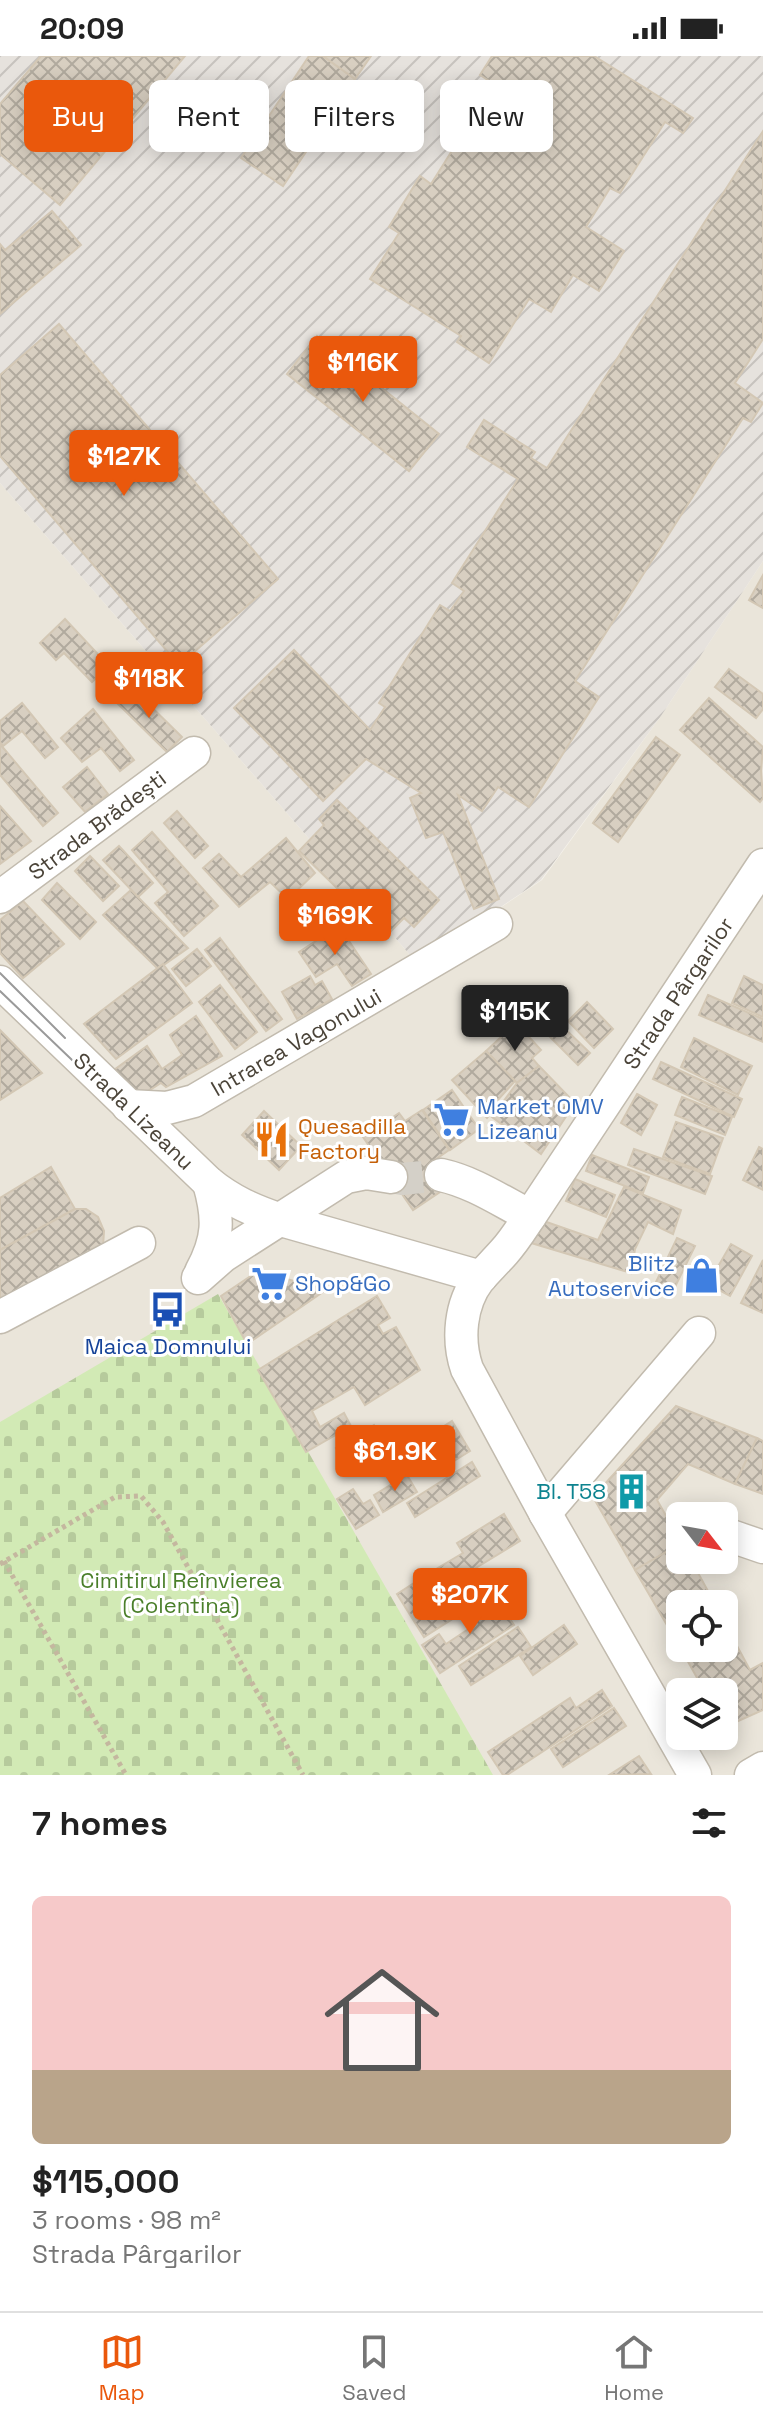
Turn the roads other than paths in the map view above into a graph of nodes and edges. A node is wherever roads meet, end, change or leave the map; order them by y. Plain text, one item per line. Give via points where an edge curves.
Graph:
1 (194, 753) dead end
2 (763, 865) edge
3 (0, 897) edge
4 (496, 924) dead end
5 (0, 982) edge
6 (128, 1106) junction
7 (441, 1175) tunnel mouth
8 (391, 1177) tunnel mouth
9 (209, 1183) junction
10 (530, 1216) junction
11 (281, 1220) junction
12 (139, 1243) dead end
13 (481, 1277) junction
14 (0, 1317) edge
15 (699, 1333) dead end
16 (545, 1513) junction
17 (738, 1538) edge
18 (763, 1547) edge
19 (763, 1768) edge
20 (695, 1775) edge
21 (751, 1775) edge

1 - 3 street, Strada Brădești
2 - 10 street, Strada Pârgarilor
4 - 6 street, Intrarea Vagonului via 194,1101 175,1107
5 - 6 street, Strada Lizeanu
6 - 9 street, Strada Lizeanu
7 - 10 street
8 - 11 street via 346,1177
9 - 11 street, Strada Lizeanu via 241,1205
9 - 11 street via 217,1225 198,1278
10 - 13 street, Strada Pârgarilor
11 - 13 street, Strada Lizeanu
12 - 14 street
13 - 16 street, Strada Pârgarilor via 463,1315 463,1357
15 - 16 street
16 - 20 street, Strada Pârgarilor
17 - 18 street
19 - 21 street

